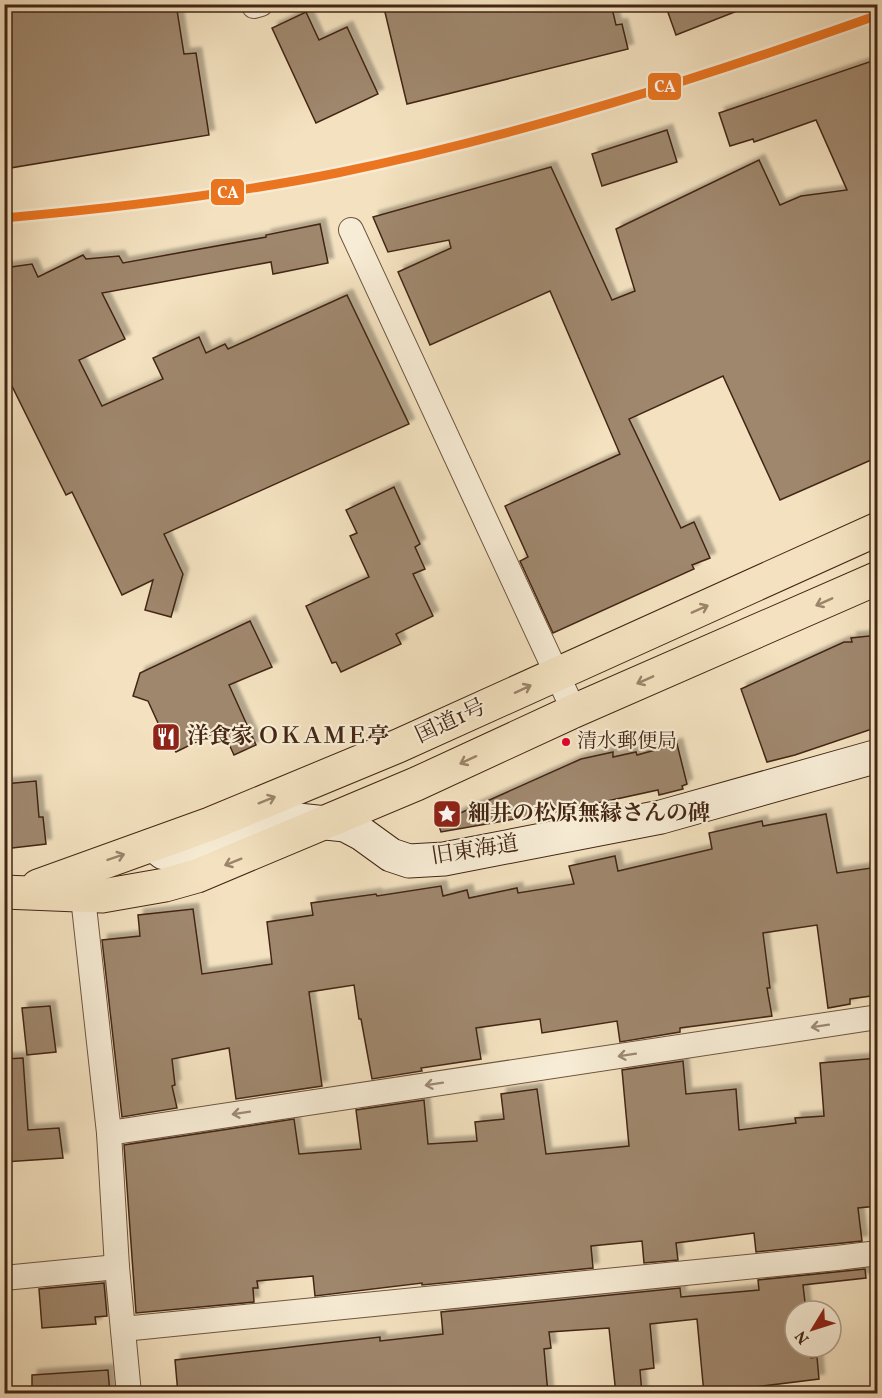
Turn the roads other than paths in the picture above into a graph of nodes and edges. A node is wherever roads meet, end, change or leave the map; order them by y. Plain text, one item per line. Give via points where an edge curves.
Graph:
1 (254, 4) edge
2 (261, 4) edge
3 (351, 230) dead end
4 (877, 530) edge
5 (878, 578) edge
6 (556, 674) junction
7 (574, 711) junction
8 (878, 756) edge
9 (326, 822) junction
10 (154, 845) junction
11 (82, 883) junction
12 (10, 892) edge
13 (878, 1017) edge
14 (109, 1133) junction
15 (878, 1253) edge
16 (117, 1267) junction
17 (4, 1278) edge
18 (123, 1329) junction
19 (129, 1394) edge

1 - 2 street
3 - 6 street
6 -> 4 highway, 国道1号
5 -> 7 highway, 国道1号
6 - 7 street
10 -> 6 highway, 国道1号 via 398,746
7 -> 9 highway, 国道1号
8 - 9 street, 旧東海道 via 661,817 444,859 409,861 391,855 345,825
9 - 10 street, 旧東海道 via 275,822 177,855 164,854
9 -> 11 highway, 国道1号 via 197,876 165,885 102,896
11 -> 10 highway, 国道1号 via 111,858
11 - 12 highway, 国道1号
11 - 14 street
13 -> 14 street
14 - 16 street
15 - 18 street
16 - 17 street
16 - 18 street
18 - 19 street

